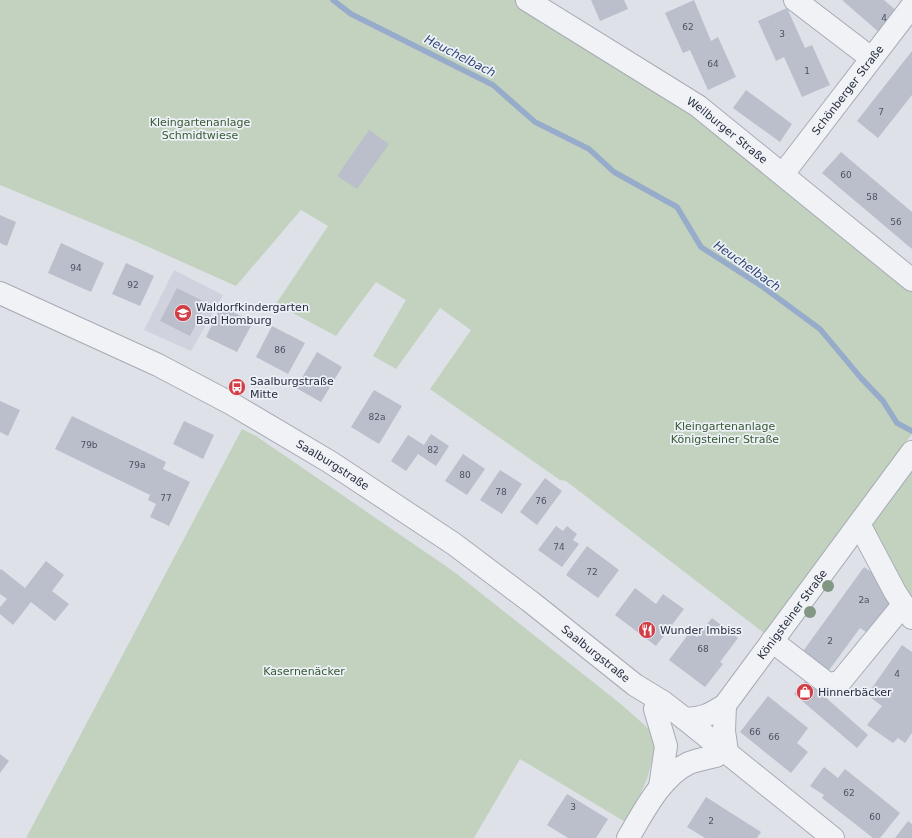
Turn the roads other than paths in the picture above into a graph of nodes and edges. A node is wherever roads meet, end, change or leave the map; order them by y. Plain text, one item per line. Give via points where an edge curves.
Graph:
1 (527, 0) edge
2 (795, 0) edge
3 (912, 6) edge
4 (870, 58) junction
5 (783, 174) junction
6 (912, 280) edge
7 (0, 293) edge
8 (912, 452) edge
9 (859, 524) junction
10 (908, 611) edge
11 (772, 641) junction
12 (635, 686) junction
13 (725, 705) junction
14 (655, 709) junction
15 (685, 718) junction
16 (721, 754) junction
17 (660, 787) junction
18 (628, 838) edge
19 (810, 838) edge
20 (833, 838) edge

1 - 5 street, Weilburger Straße via 698,106
2 - 4 street
3 - 4 street, Schönberger Straße
4 - 5 street, Schönberger Straße
5 - 6 street, Weilburger Straße
7 - 12 street, Saalburgstraße via 158,365 232,404 330,462 492,572
8 - 9 street, Königsteiner Straße
9 - 10 street via 895,592
9 - 11 street, Königsteiner Straße
10 - 11 street via 840,682 828,684
11 - 13 street, Königsteiner Straße
12 - 14 street, Saalburgstraße
12 - 15 street, Saalburgstraße
13 - 15 street, Königsteiner Straße via 709,715
13 - 16 street
14 - 16 street, Saalburgstraße
14 - 17 street via 666,746
15 - 16 street, Saalburgstraße
16 - 17 street via 689,763
16 - 19 street, Saalburgstraße via 715,761
16 - 20 street, Saalburgstraße
17 - 18 street

